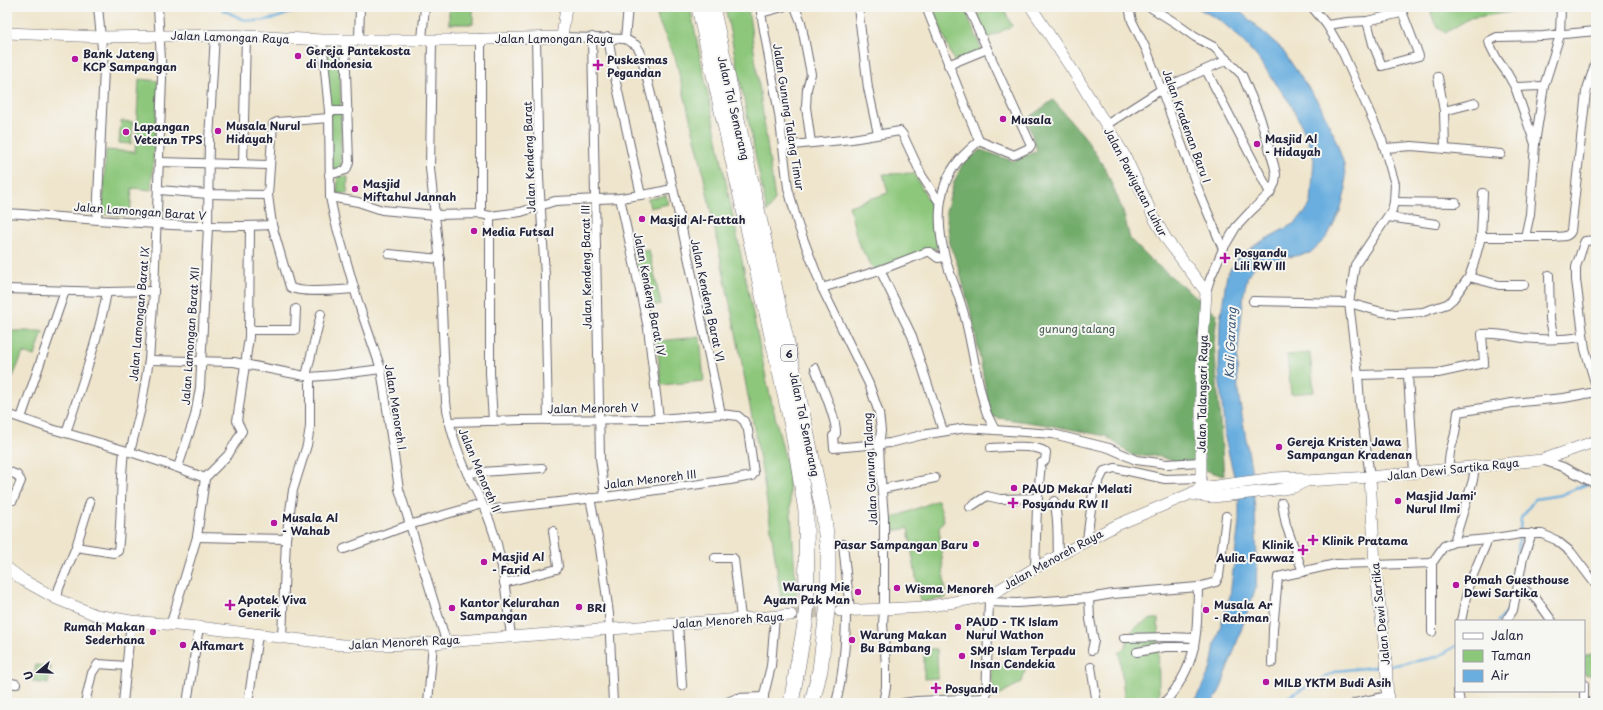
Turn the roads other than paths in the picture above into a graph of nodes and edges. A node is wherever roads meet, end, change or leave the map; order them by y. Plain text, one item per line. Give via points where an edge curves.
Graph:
1 (98, 7) edge
2 (158, 7) edge
3 (360, 7) edge
4 (424, 7) edge
5 (566, 7) edge
6 (628, 7) edge
7 (699, 7) edge
8 (712, 7) edge
9 (721, 7) edge
10 (784, 7) edge
11 (795, 7) edge
12 (858, 7) edge
13 (926, 7) edge
14 (968, 7) edge
15 (1031, 7) edge
16 (1150, 7) edge
17 (1312, 7) edge
18 (1561, 7) edge
19 (1131, 10) edge
20 (1367, 21) junction
21 (1328, 25) junction
22 (1596, 31) edge
23 (7, 33) edge
24 (161, 35) junction
25 (215, 35) junction
26 (246, 35) junction
27 (1560, 35) junction
28 (102, 37) junction
29 (562, 37) junction
30 (592, 37) junction
31 (608, 37) junction
32 (481, 38) junction
33 (536, 38) junction
34 (359, 39) junction
35 (625, 39) junction
36 (322, 40) junction
37 (345, 40) junction
38 (427, 40) junction
39 (987, 49) junction
40 (640, 51) joint
41 (1227, 60) junction
42 (1596, 61) edge
43 (948, 64) junction
44 (1206, 70) junction
45 (1438, 76) dead end
46 (1544, 86) junction
47 (1515, 87) junction
48 (1162, 90) junction
49 (1475, 103) dead end
50 (348, 111) junction
51 (1444, 111) junction
52 (329, 115) junction
53 (737, 124) junction
54 (1106, 125) junction
55 (878, 134) junction
56 (979, 141) junction
57 (810, 143) junction
58 (1535, 144) junction
59 (783, 146) junction
60 (1386, 148) junction
61 (1445, 149) junction
62 (1501, 154) dead end
63 (159, 162) junction
64 (209, 163) junction
65 (243, 164) junction
66 (269, 165) junction
67 (329, 175) junction
68 (672, 189) junction
69 (159, 190) junction
70 (1270, 192) junction
71 (1483, 193) dead end
72 (208, 194) junction
73 (268, 195) junction
74 (641, 195) junction
75 (330, 197) junction
76 (620, 198) junction
77 (596, 200) junction
78 (1394, 202) junction
79 (940, 203) junction
80 (1456, 204) dead end
81 (541, 205) junction
82 (7, 213) edge
83 (481, 214) junction
84 (435, 215) junction
85 (490, 216) junction
86 (1388, 217) junction
87 (97, 219) junction
88 (1436, 224) dead end
89 (157, 225) junction
90 (272, 225) junction
91 (798, 225) joint
92 (250, 226) junction
93 (208, 227) junction
94 (1481, 237) junction
95 (1526, 237) junction
96 (1596, 240) edge
97 (1223, 249) junction
98 (389, 254) dead end
99 (945, 256) junction
100 (440, 259) junction
101 (880, 270) junction
102 (1548, 275) dead end
103 (1469, 277) junction
104 (1524, 285) dead end
105 (822, 288) junction
106 (7, 289) edge
107 (354, 289) junction
108 (65, 290) junction
109 (107, 292) junction
110 (154, 292) junction
111 (1206, 292) junction
112 (1252, 301) dead end
113 (1349, 303) junction
114 (296, 309) dead end
115 (321, 314) dead end
116 (249, 330) junction
117 (1583, 337) junction
118 (1554, 339) junction
119 (149, 360) junction
120 (201, 362) junction
121 (245, 365) junction
122 (815, 368) dead end
123 (381, 369) junction
124 (1358, 375) junction
125 (1408, 375) junction
126 (308, 376) junction
127 (1596, 386) edge
128 (1596, 392) edge
129 (7, 414) edge
130 (721, 414) junction
131 (738, 416) joint
132 (21, 418) junction
133 (659, 418) junction
134 (599, 419) junction
135 (548, 420) junction
136 (493, 421) junction
137 (448, 422) junction
138 (995, 430) junction
139 (943, 431) junction
140 (66, 433) junction
141 (1596, 442) edge
142 (879, 444) junction
143 (990, 448) dead end
144 (127, 451) junction
145 (1542, 460) junction
146 (1200, 462) junction
147 (1475, 466) junction
148 (178, 467) junction
149 (542, 468) dead end
150 (1448, 470) junction
151 (7, 471) edge
152 (467, 473) junction
153 (1414, 473) junction
154 (1370, 477) junction
155 (205, 478) junction
156 (935, 478) dead end
157 (1306, 481) junction
158 (1596, 484) edge
159 (1201, 488) junction
160 (882, 489) junction
161 (605, 496) junction
162 (1213, 497) joint
163 (590, 498) junction
164 (1038, 498) junction
165 (14, 500) dead end
166 (90, 502) dead end
167 (1054, 502) dead end
168 (1282, 503) dead end
169 (484, 507) junction
170 (970, 507) dead end
171 (1226, 516) dead end
172 (409, 525) junction
173 (553, 531) dead end
174 (1532, 534) junction
175 (198, 537) junction
176 (286, 539) junction
177 (1488, 539) junction
178 (1087, 540) junction
179 (1454, 542) junction
180 (843, 544) dead end
181 (76, 547) junction
182 (344, 549) dead end
183 (1058, 555) junction
184 (715, 558) dead end
185 (1432, 563) junction
186 (1375, 564) junction
187 (7, 568) edge
188 (1035, 568) junction
189 (1303, 572) junction
190 (504, 583) junction
191 (1518, 584) junction
192 (1596, 585) edge
193 (1198, 587) junction
194 (1090, 598) junction
195 (57, 599) junction
196 (989, 599) junction
197 (884, 608) junction
198 (845, 610) junction
199 (791, 615) tunnel mouth
200 (775, 616) junction
201 (741, 618) junction
202 (1461, 620) edge
203 (1507, 620) edge
204 (1552, 620) edge
205 (131, 621) junction
206 (172, 623) junction
207 (678, 624) junction
208 (199, 626) junction
209 (610, 628) junction
210 (1432, 632) dead end
211 (258, 635) junction
212 (511, 636) junction
213 (282, 638) junction
214 (1124, 638) dead end
215 (1195, 638) junction
216 (446, 642) junction
217 (433, 643) junction
218 (1194, 647) junction
219 (1092, 650) dead end
220 (1137, 652) dead end
221 (1272, 664) dead end
222 (128, 666) junction
223 (1091, 667) dead end
224 (7, 682) edge
225 (16, 684) dead end
226 (682, 686) dead end
227 (1458, 692) edge
228 (1584, 692) edge
229 (1388, 699) edge
230 (763, 700) edge
231 (986, 701) edge
232 (917, 702) edge
233 (85, 703) edge
234 (123, 703) edge
235 (187, 703) edge
236 (248, 703) edge
237 (428, 703) edge
238 (613, 703) edge
239 (725, 703) edge
240 (791, 703) edge
241 (812, 703) edge
242 (836, 703) edge
243 (883, 703) edge
244 (903, 703) edge
245 (1097, 703) edge
246 (1164, 703) edge
247 (1355, 703) edge
248 (1460, 703) edge
249 (1584, 703) edge

1 - 28 street via 99,32
2 - 24 street, Jalan Lamongan Barat IX
3 - 34 street
4 - 38 street, Jalan Menoreh II
5 - 29 main road
6 - 35 street
7 - 240 highway, Jalan Tol Semarang / 6 via 792,426 806,511 807,603
8 - 53 highway, Jalan Tol Semarang / 6
9 - 53 highway
10 - 59 street, Jalan Gunung Talang Timur via 761,12
11 - 57 street via 801,22 811,71 806,108
12 - 55 street via 868,88
13 - 43 street
14 - 39 street
15 - 54 main road, Jalan Pawiyatan Luhur
16 - 41 street via 1214,47
17 - 21 street
18 - 27 street
19 - 48 street, Jalan Kradenan Baru I via 1132,21
20 - 20 street via 1402,13 1418,56 1382,66
20 - 21 street
21 - 60 street
22 - 27 street
23 - 28 main road, Jalan Lamongan Raya
24 - 25 main road, Jalan Lamongan Raya
24 - 28 main road, Jalan Lamongan Raya
24 - 63 street, Jalan Lamongan Barat IX
25 - 26 main road, Jalan Lamongan Raya
25 - 64 street, Jalan Lamongan Barat XII
26 - 36 main road, Jalan Lamongan Raya
26 - 65 street
27 - 46 street
27 - 47 street via 1497,37 1489,41
28 - 87 street via 104,69
29 - 30 street, Jalan Lamongan Raya
29 - 33 main road, Jalan Lamongan Raya
30 - 31 street, Jalan Lamongan Raya
30 - 77 street, Jalan Kendeng Barat III
31 - 35 street, Jalan Lamongan Raya
31 - 74 street
32 - 33 main road, Jalan Lamongan Raya
32 - 38 main road, Jalan Lamongan Raya
32 - 83 street
33 - 81 street, Jalan Kendeng Barat
34 - 37 main road, Jalan Lamongan Raya
34 - 38 main road, Jalan Lamongan Raya
35 - 40 street, Jalan Lamongan Raya via 636,45
36 - 37 main road, Jalan Lamongan Raya
36 - 52 street, Jalan Menoreh I
37 - 50 street
38 - 84 street, Jalan Menoreh II via 430,168
39 - 43 street
39 - 56 street via 1031,145 1014,155
40 - 68 street, Jalan Kendeng Barat VI
41 - 44 street
41 - 70 street via 1242,75 1266,135 1276,174
42 - 95 street via 1586,92 1571,231 1566,236
43 - 56 street
44 - 48 street
44 - 70 street
45 - 51 street
46 - 47 street
46 - 58 street
47 - 58 street
48 - 54 street
48 - 97 street, Jalan Kradenan Baru I
49 - 51 street
50 - 52 street
50 - 67 street via 348,167 341,173
51 - 61 street
52 - 66 street via 273,124
52 - 67 street, Jalan Menoreh I
53 - 241 highway, Jalan Tol Semarang / 6 via 823,510 828,551 828,603 820,670
54 - 111 main road, Jalan Pawiyatan Luhur via 1125,156 1137,185 1164,234
55 - 57 street
55 - 79 street via 900,131 922,176
56 - 79 street via 959,160 951,172
57 - 59 street
58 - 95 street
59 - 91 street, Jalan Gunung Talang Timur via 788,188
60 - 61 street via 1412,146
60 - 78 street via 1395,184
61 - 62 street
63 - 64 street
63 - 69 street, Jalan Lamongan Barat IX
64 - 65 street
64 - 72 street, Jalan Lamongan Barat XII
65 - 66 street
66 - 73 street
67 - 75 street, Jalan Menoreh I
68 - 74 street
68 - 130 street, Jalan Kendeng Barat VI
69 - 72 street
69 - 89 street, Jalan Lamongan Barat IX
70 - 97 street via 1236,227
71 - 94 street
72 - 73 street
72 - 93 street, Jalan Lamongan Barat XII
73 - 90 street
74 - 76 street
75 - 84 street via 382,210
75 - 107 street, Jalan Menoreh I via 334,221
76 - 77 street
76 - 133 street, Jalan Kendeng Barat IV via 648,328
77 - 81 street via 555,201
77 - 134 street, Jalan Kendeng Barat III
78 - 80 street
78 - 86 street
79 - 99 street via 940,226
81 - 85 street via 521,212
81 - 135 street, Jalan Kendeng Barat
82 - 87 street, Jalan Lamongan Barat V
83 - 84 street
83 - 85 street
84 - 100 street, Jalan Menoreh II
85 - 136 street via 490,373
86 - 88 street
86 - 113 street via 1355,265
87 - 89 street, Jalan Lamongan Barat V
89 - 93 street, Jalan Lamongan Barat V
89 - 110 street, Jalan Lamongan Barat IX
90 - 92 street, Jalan Lamongan Barat V
90 - 107 street via 292,288 319,291
91 - 105 street, Jalan Gunung Talang
92 - 93 street, Jalan Lamongan Barat V
92 - 116 street
93 - 120 street, Jalan Lamongan Barat XII
94 - 95 street
94 - 103 street
96 - 117 street via 1585,241 1576,267
97 - 111 street
98 - 100 street
99 - 101 street via 938,258 928,252
99 - 138 street via 964,310 986,412
100 - 137 street, Jalan Menoreh II
101 - 105 street
101 - 139 street via 912,336
102 - 118 street via 1550,318
103 - 104 street via 1499,285
103 - 113 street via 1447,304 1424,312 1395,314
105 - 142 street, Jalan Gunung Talang via 872,390 879,414
106 - 108 street
107 - 123 street, Jalan Menoreh I
108 - 109 street
108 - 132 street
109 - 110 street
109 - 140 street via 102,322
110 - 119 street, Jalan Lamongan Barat IX
111 - 146 main road, Jalan Talangsari Raya via 1201,376
112 - 113 street
113 - 124 street
114 - 116 street via 296,330
115 - 126 street
116 - 121 street
117 - 118 street
117 - 127 street
118 - 125 street via 1482,334 1484,363 1438,374
119 - 120 street
119 - 144 street, Jalan Lamongan Barat IX via 141,408
120 - 121 street via 234,362
120 - 148 street, Jalan Lamongan Barat XII via 196,416
121 - 126 street
121 - 155 street via 237,421 242,433 228,455
122 - 142 street via 835,421 834,448
123 - 126 street
123 - 172 street, Jalan Menoreh I via 394,464
124 - 125 street
124 - 154 street
125 - 153 street
126 - 176 street via 309,433 293,490
128 - 150 street via 1458,412
129 - 132 street
130 - 131 street, Jalan Menoreh V
130 - 133 street, Jalan Menoreh V
131 - 161 street, Jalan Menoreh III via 748,430 753,476
132 - 140 street
133 - 134 street, Jalan Menoreh V
134 - 135 street, Jalan Menoreh V
134 - 161 street, Jalan Kendeng Barat III via 600,458
135 - 136 street, Jalan Menoreh V
136 - 137 street, Jalan Menoreh V
137 - 152 street, Jalan Menoreh II
138 - 139 street via 966,428
138 - 146 street via 1053,434 1109,448 1147,462
139 - 142 street
140 - 144 street
141 - 145 main road, Jalan Dewi Sartika Raya
142 - 160 street, Jalan Gunung Talang
143 - 164 street via 1018,447 1046,451 1046,460 1041,463
144 - 148 street
144 - 181 street, Jalan Lamongan Barat IX via 122,478 118,551 114,554
145 - 147 main road, Jalan Dewi Sartika Raya
145 - 158 street via 1563,467
146 - 159 main road, Jalan Talangsari Raya
147 - 150 main road, Jalan Dewi Sartika Raya
147 - 179 street
148 - 155 street
149 - 152 street
150 - 153 main road, Jalan Dewi Sartika Raya
151 - 165 street via 17,475 21,481
152 - 169 street, Jalan Menoreh II
153 - 154 main road, Jalan Dewi Sartika Raya
154 - 157 main road, Jalan Dewi Sartika Raya
154 - 186 main road, Jalan Dewi Sartika
155 - 175 street
156 - 160 street
157 - 159 main road, Jalan Dewi Sartika Raya via 1293,477 1275,478
157 - 162 main road, Jalan Dewi Sartika Raya via 1294,487
159 - 162 main road, Jalan Menoreh Raya
159 - 178 main road, Jalan Menoreh Raya
159 - 178 street via 1115,468 1104,471 1093,493
160 - 197 street, Jalan Gunung Talang
161 - 163 street, Jalan Menoreh III
163 - 169 street, Jalan Menoreh III
163 - 209 street via 603,564
164 - 170 street via 1000,499 987,496
164 - 188 street
166 - 181 street
167 - 183 street via 1058,515
168 - 189 street via 1286,525
169 - 172 street, Jalan Menoreh III
169 - 190 street, Jalan Menoreh II via 499,552
171 - 193 street via 1218,580
172 - 182 street, Jalan Menoreh III
172 - 216 street, Jalan Menoreh I
173 - 190 street via 557,569
174 - 177 street
174 - 191 street via 1523,558
174 - 192 street via 1542,534 1556,540 1571,552
175 - 176 street
175 - 206 street
176 - 213 street
177 - 179 street
177 - 202 street via 1464,599
178 - 183 main road, Jalan Menoreh Raya
179 - 185 street via 1444,546
180 - 198 street
181 - 195 street
183 - 188 main road, Jalan Menoreh Raya
184 - 201 street via 734,559
185 - 186 street
185 - 210 street
186 - 189 street via 1336,564
186 - 229 main road, Jalan Dewi Sartika
187 - 195 main road, Jalan Menoreh Raya
188 - 196 main road, Jalan Menoreh Raya
189 - 221 street via 1277,578
190 - 212 street, Jalan Menoreh II
191 - 203 street via 1513,610
191 - 204 street via 1537,600
193 - 194 street
193 - 215 street
194 - 196 street via 1017,603
194 - 219 street via 1094,641
195 - 205 main road, Jalan Menoreh Raya via 96,615
196 - 197 main road, Jalan Menoreh Raya via 925,607
196 - 231 street
197 - 198 main road, Jalan Menoreh Raya
197 - 243 street, Jalan Gunung Talang via 886,687
198 - 242 street via 846,650
199 - 200 main road, Jalan Menoreh Raya
200 - 201 main road, Jalan Menoreh Raya
200 - 230 street via 771,666
201 - 207 main road, Jalan Menoreh Raya
205 - 206 main road, Jalan Menoreh Raya
205 - 222 street
206 - 208 main road, Jalan Menoreh Raya
207 - 209 main road, Jalan Menoreh Raya
207 - 226 street
208 - 211 main road, Jalan Menoreh Raya
208 - 235 street
209 - 212 main road, Jalan Menoreh Raya
209 - 238 street
211 - 213 main road, Jalan Menoreh Raya
211 - 236 street
212 - 216 main road, Jalan Menoreh Raya
213 - 217 main road, Jalan Menoreh Raya via 342,645
214 - 215 street
215 - 218 street
216 - 217 main road, Jalan Menoreh Raya
217 - 237 street
218 - 220 street via 1165,647
218 - 246 street via 1181,682
222 - 233 street via 98,664 92,673
222 - 234 street
223 - 245 street
224 - 225 street
227 - 248 street
228 - 249 street
229 - 247 street
230 - 239 street via 738,698
231 - 232 street
232 - 244 street

